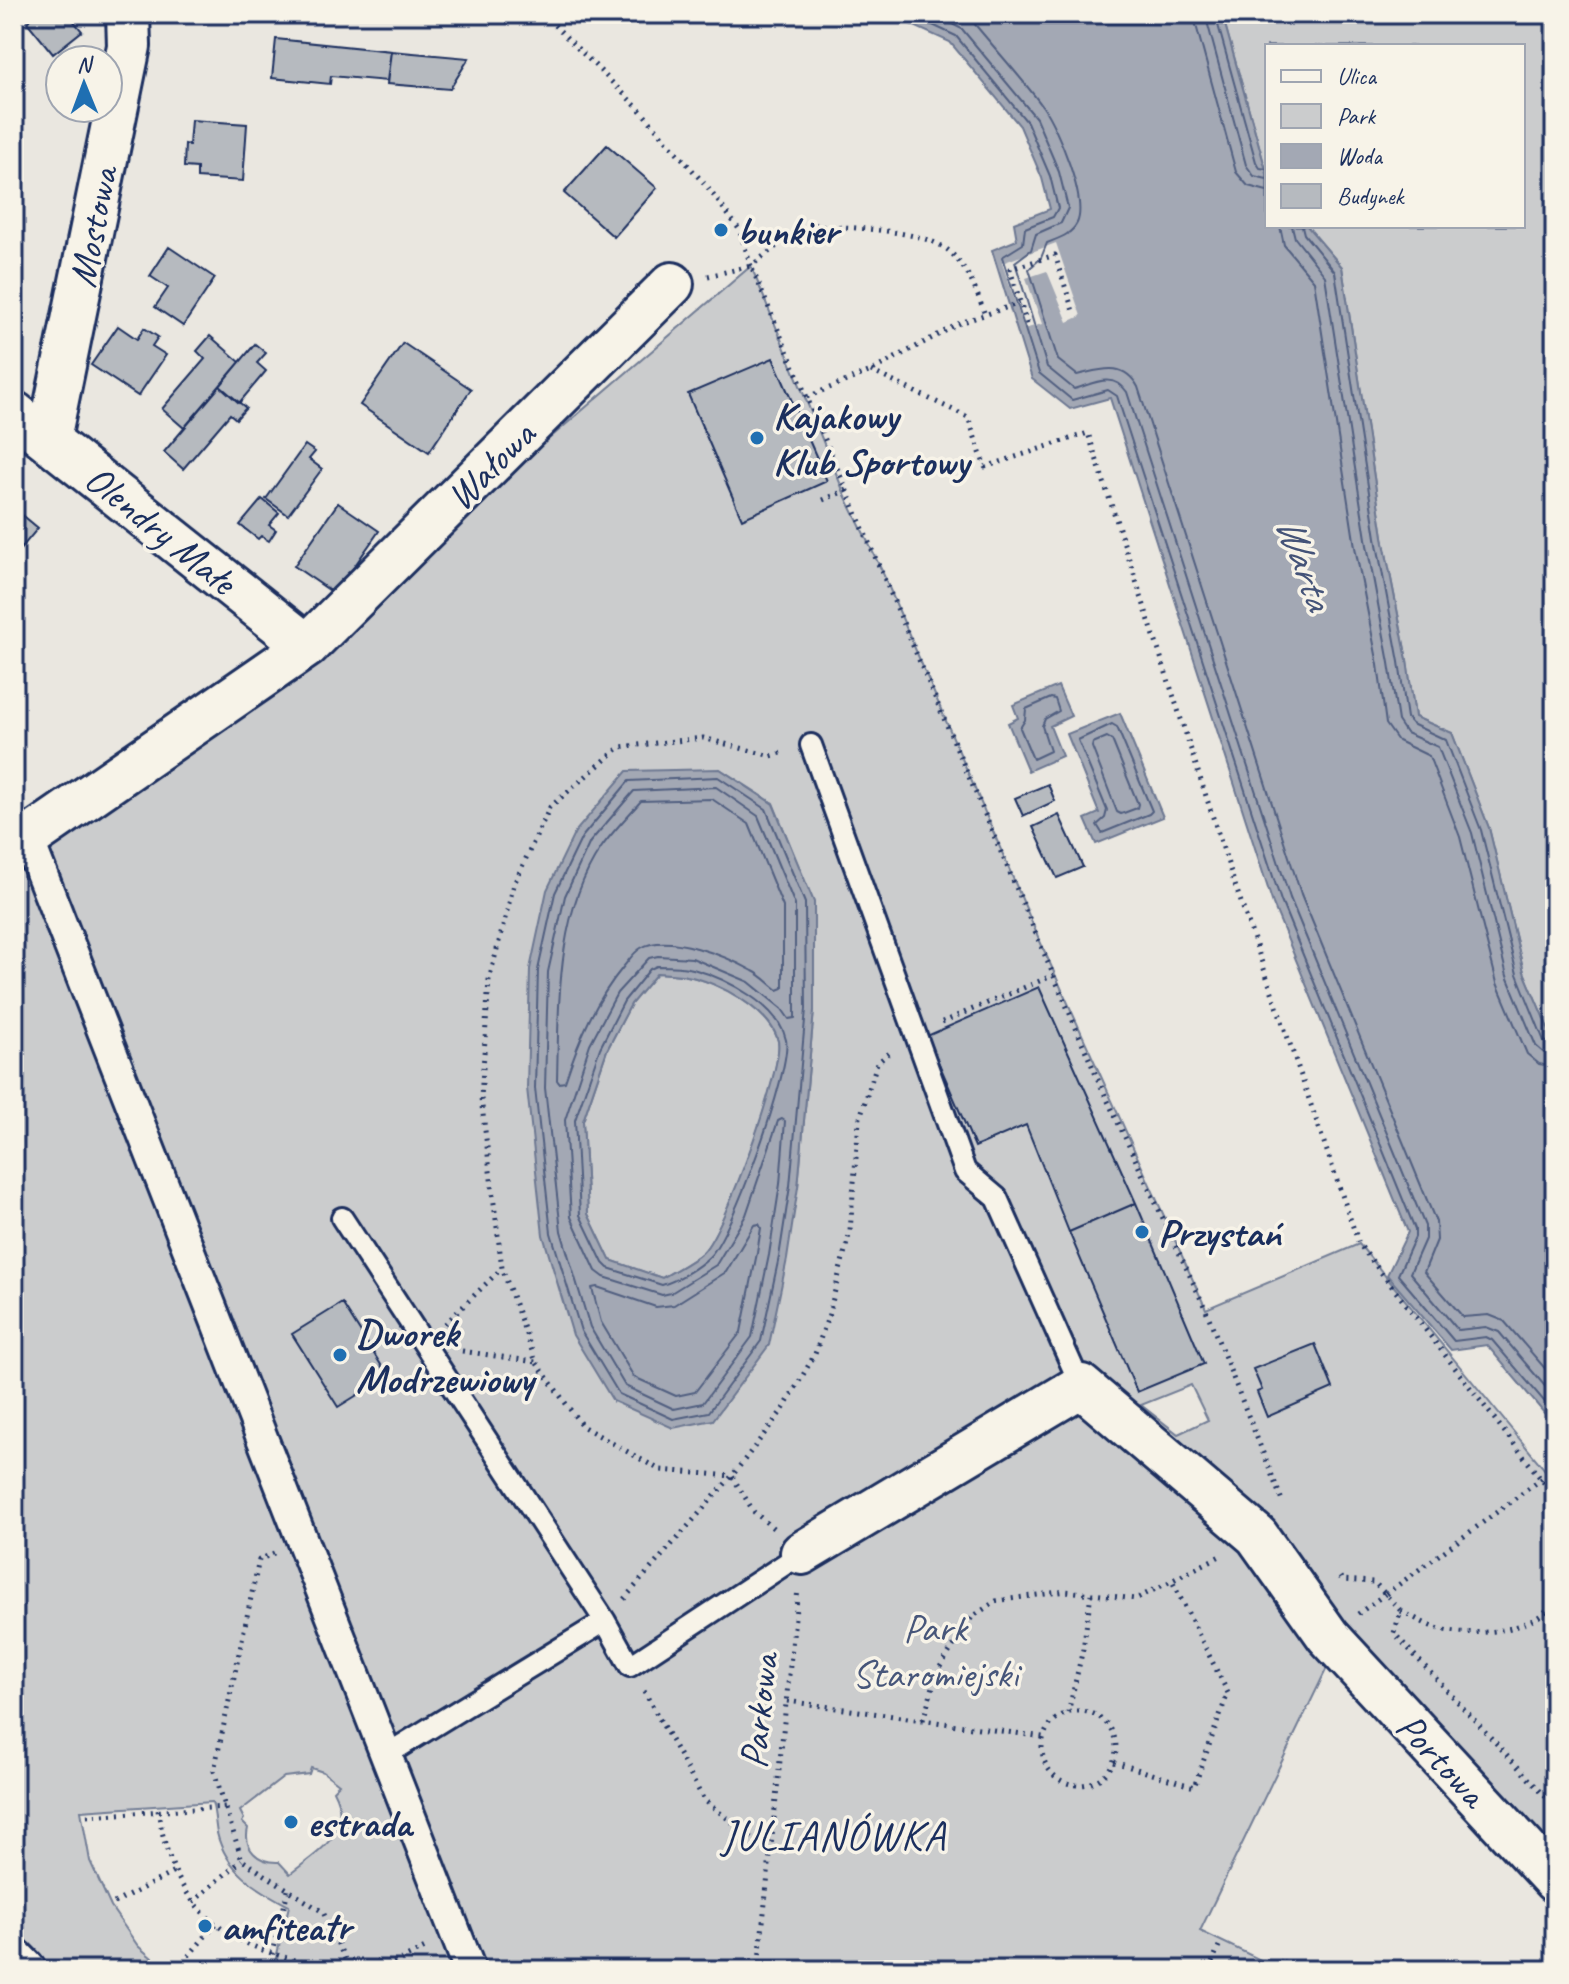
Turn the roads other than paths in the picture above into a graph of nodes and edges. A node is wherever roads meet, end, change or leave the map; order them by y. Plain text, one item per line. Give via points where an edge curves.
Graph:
1 (128, 14) edge
2 (672, 284) road end
3 (14, 413) edge
4 (49, 439) junction
5 (307, 646) junction
6 (811, 745) road end
7 (21, 844) edge
8 (342, 1218) dead end
9 (1081, 1386) junction
10 (802, 1553) joint
11 (605, 1621) junction
12 (386, 1755) junction
13 (1555, 1881) edge
14 (14, 1960) edge
15 (24, 1970) edge
16 (470, 1970) edge

1 - 4 street, Mostowa via 129,46
2 - 5 street, Wałowa
3 - 4 street, Olendry Małe
4 - 5 street, Olendry Małe
5 - 7 street, Wałowa
6 - 9 lane via 965,1171 997,1198
7 - 12 street
8 - 11 lane
9 - 10 street
9 - 13 street, Portowa via 1257,1536 1328,1636
10 - 11 lane via 630,1666
11 - 12 lane
12 - 16 street
14 - 15 street

